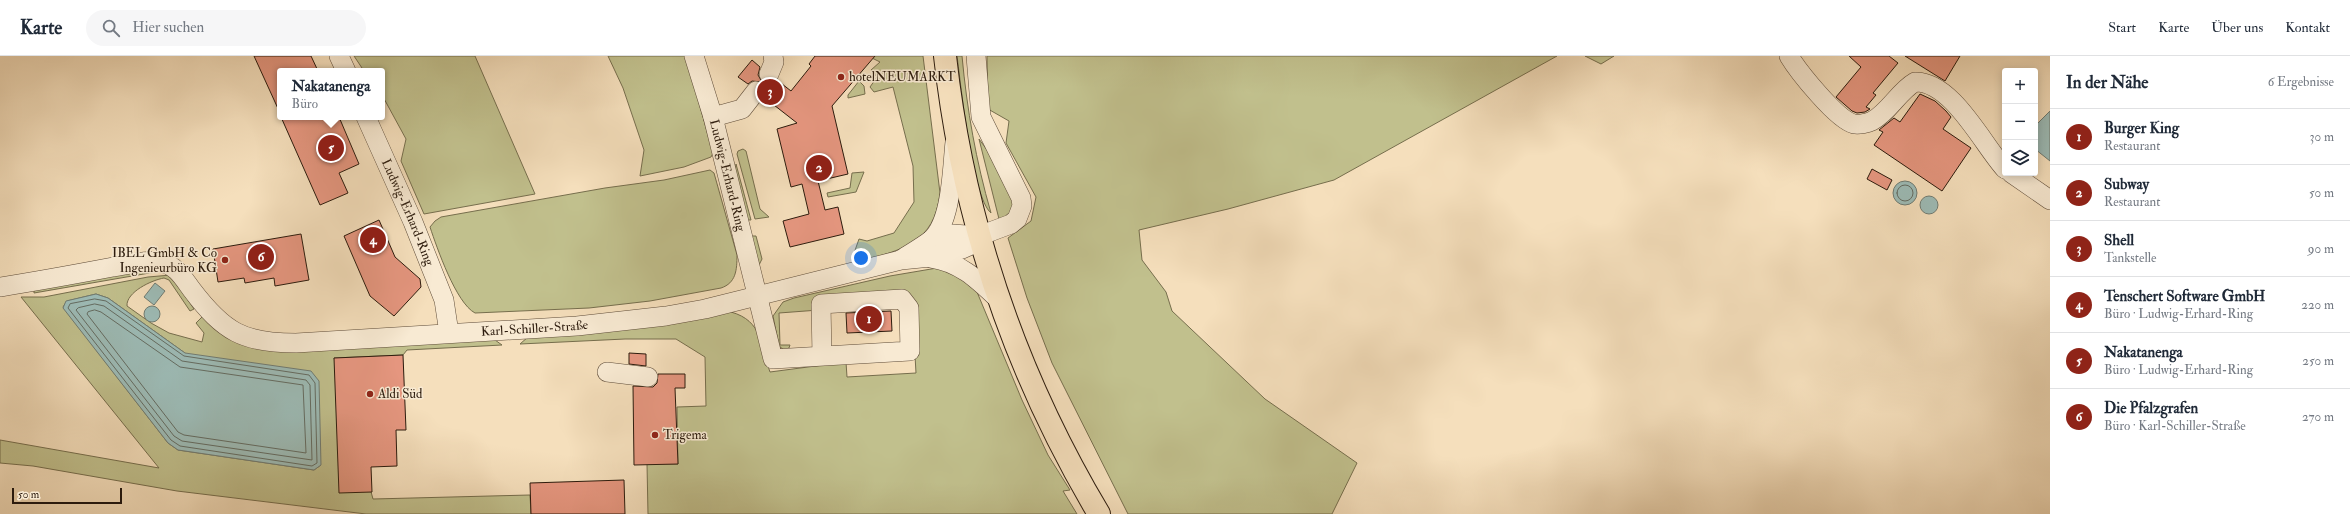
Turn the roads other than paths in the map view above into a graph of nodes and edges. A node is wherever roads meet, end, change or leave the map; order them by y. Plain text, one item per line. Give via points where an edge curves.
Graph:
1 (339, 56) edge
2 (946, 56) edge
3 (976, 56) edge
4 (1789, 56) edge
5 (699, 59) edge
6 (345, 68) edge
7 (756, 91) dead end
8 (714, 117) junction
9 (367, 120) edge
10 (955, 135) junction
11 (2002, 163) edge
12 (2016, 176) edge
13 (2050, 200) edge
14 (979, 236) junction
15 (932, 240) junction
16 (926, 258) junction
17 (901, 260) junction
18 (0, 287) edge
19 (758, 297) junction
20 (999, 300) junction
21 (449, 333) junction
22 (822, 356) junction
23 (607, 372) dead end
24 (648, 378) dead end
25 (1099, 514) edge

1 - 6 street
2 - 10 main road
3 - 14 street via 981,117 1016,187 1022,206 1020,214 1011,224
4 - 11 street via 1796,69 1815,90 1843,118 1854,124 1872,121 1915,82 1932,85 1961,109
5 - 8 street, Ludwig-Erhard-Ring
7 - 8 street via 742,109
8 - 19 street, Ludwig-Erhard-Ring
9 - 21 street, Ludwig-Erhard-Ring via 413,222 444,300
10 - 14 main road
10 - 15 street via 948,206
12 - 13 street
14 - 15 street via 953,234
14 - 16 street, Karl-Schiller-Straße via 962,250
14 - 20 main road
15 - 17 street
16 - 17 street, Karl-Schiller-Straße
16 - 20 street via 944,260 960,267
17 - 19 street, Karl-Schiller-Straße
18 - 21 street, Karl-Schiller-Straße via 133,264 160,262 178,270 205,307 222,325 263,342 296,343
19 - 21 street, Karl-Schiller-Straße via 689,312 614,322
19 - 22 street, Ludwig-Erhard-Ring via 773,359
20 - 25 main road via 1039,401
22 - 22 street via 910,351 909,308 902,299 821,304
23 - 24 street

